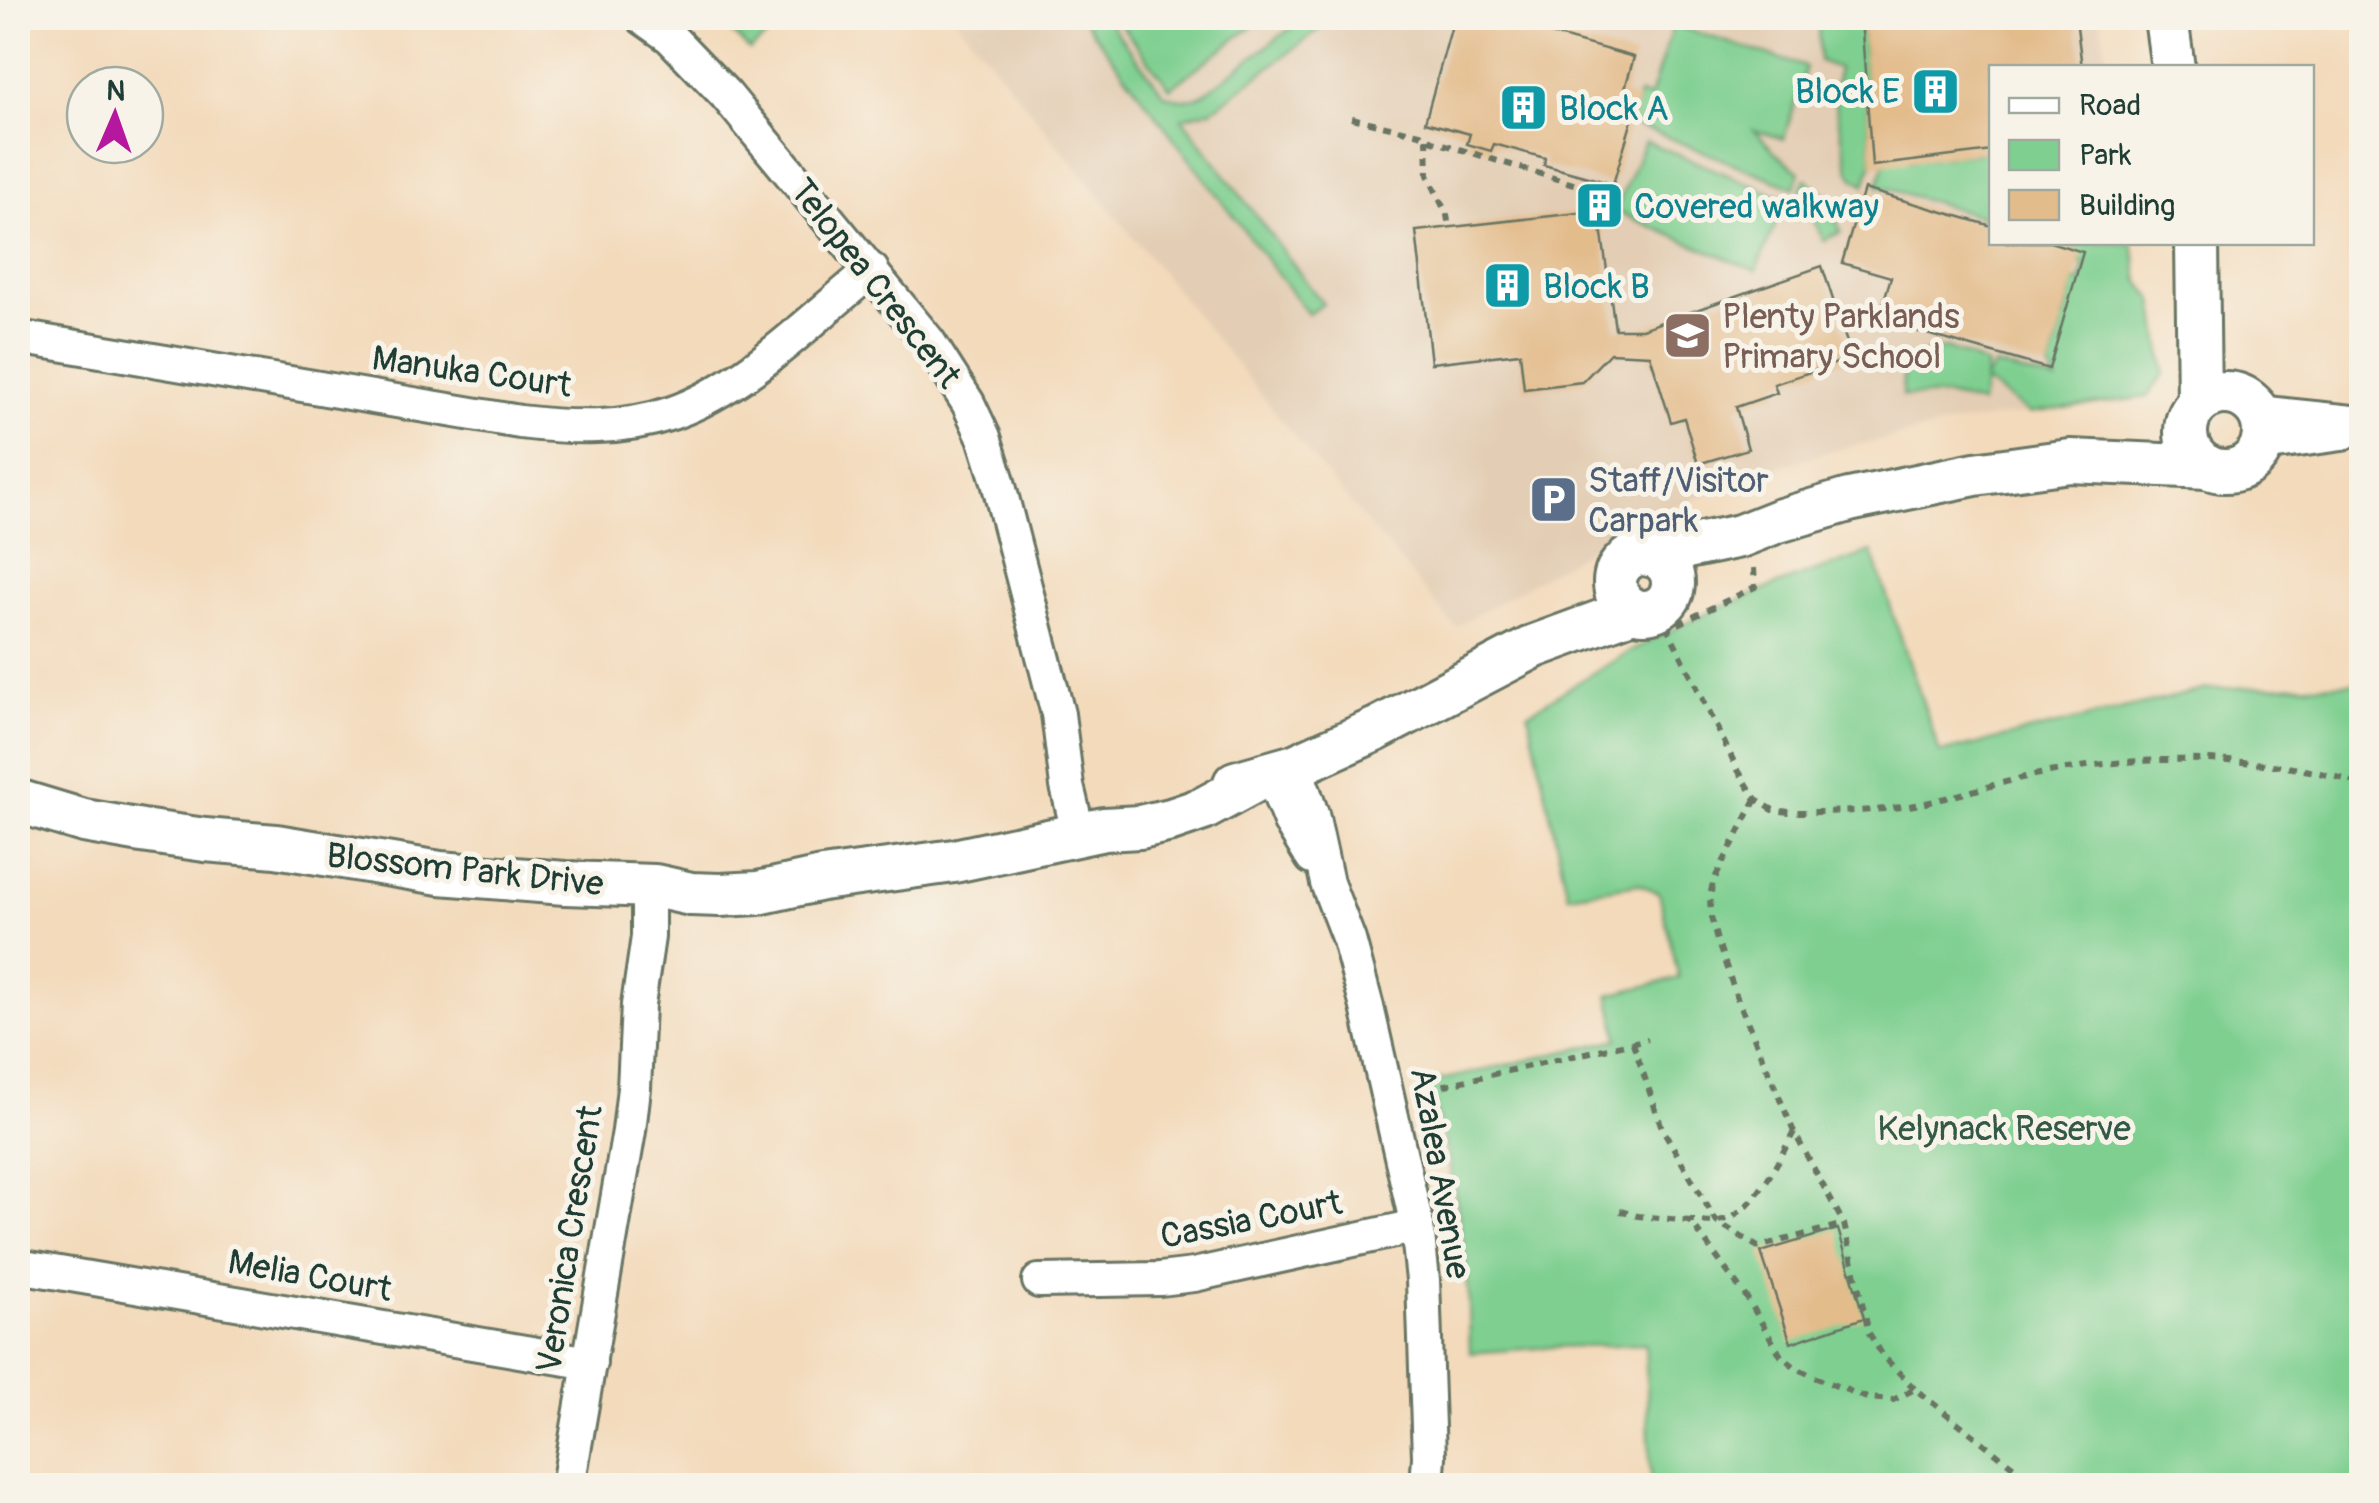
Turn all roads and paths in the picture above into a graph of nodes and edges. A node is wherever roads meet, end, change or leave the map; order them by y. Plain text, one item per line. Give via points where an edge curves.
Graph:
1 (643, 18) edge
2 (2166, 18) edge
3 (2173, 65) edge
4 (1352, 118) dead end
5 (1427, 138) junction
6 (1596, 192) dead end
7 (1449, 228) dead end
8 (2199, 245) edge
9 (872, 270) junction
10 (18, 336) edge
11 (2229, 416) junction
12 (2362, 423) edge
13 (2362, 432) edge
14 (2070, 462) junction
15 (2208, 468) junction
16 (1747, 552) junction
17 (1633, 563) junction
18 (1672, 592) junction
19 (1633, 610) junction
20 (1536, 646) junction
21 (1276, 772) junction
22 (2362, 784) edge
23 (1756, 799) junction
24 (19, 802) edge
25 (1093, 832) junction
26 (644, 886) junction
27 (1648, 1039) dead end
28 (1634, 1043) junction
29 (1428, 1089) dead end
30 (1794, 1132) junction
31 (1620, 1211) dead end
32 (1690, 1220) junction
33 (1716, 1221) junction
34 (1844, 1224) junction
35 (1417, 1226) junction
36 (18, 1266) edge
37 (1039, 1280) dead end
38 (590, 1362) junction
39 (1915, 1389) junction
40 (568, 1486) edge
41 (1427, 1486) edge
42 (2038, 1486) edge

1 - 9 street, Telopea Crescent via 726,94
2 - 3 street
4 - 5 path
5 - 6 path
5 - 7 path via 1428,175
8 - 11 street
9 - 10 street, Manuka Court via 706,398 671,413 589,427 520,422
9 - 25 street, Telopea Crescent via 939,356 984,437 1058,714 1067,786
11 - 12 street
11 - 13 street
11 - 14 street
11 - 15 street via 2185,435
11 - 15 street via 2256,457 2234,470
14 - 15 street
14 - 16 street via 1912,486 1778,520
16 - 17 street
16 - 18 street
16 - 23 path via 1756,587 1668,629
17 - 18 street via 1658,558 1671,572
17 - 19 street via 1615,590
17 - 20 street, Blossom Park Drive
18 - 19 street, Blossom Park Drive via 1656,610
19 - 20 street, Blossom Park Drive
20 - 21 street, Blossom Park Drive via 1377,729
21 - 25 street, Blossom Park Drive via 1161,800
21 - 35 street, Azalea Avenue via 1290,822 1328,883 1349,940
22 - 23 path via 2197,760 2069,768 1871,810 1789,812
23 - 30 path via 1713,882 1711,917 1736,996
24 - 26 street, Blossom Park Drive via 142,832 440,872
25 - 26 street, Blossom Park Drive via 822,879 718,876
26 - 38 street, Veronica Crescent via 629,937 638,1004 631,1117
27 - 28 path
28 - 29 path
28 - 33 path via 1662,1128
30 - 33 path via 1750,1202
30 - 34 path
31 - 32 path
32 - 33 path
32 - 39 path via 1795,1367 1867,1398 1893,1400
33 - 34 path via 1758,1247
34 - 39 path via 1869,1333
35 - 37 street, Cassia Court via 1194,1275
35 - 41 street, Azalea Avenue
36 - 38 street, Melia Court
38 - 40 street, Veronica Crescent
39 - 42 path

